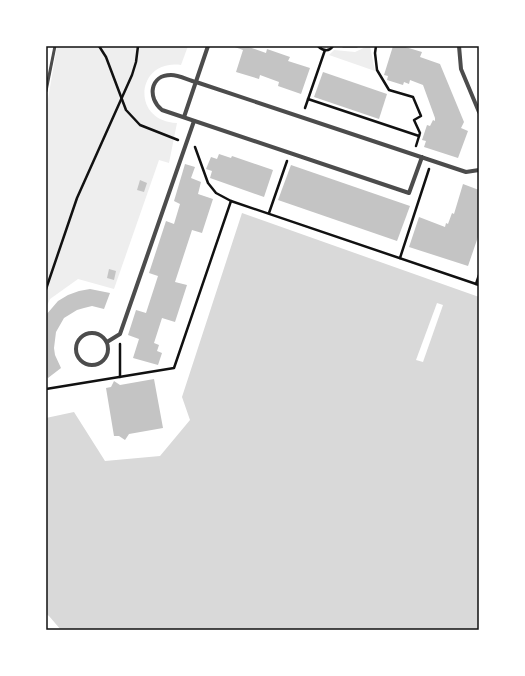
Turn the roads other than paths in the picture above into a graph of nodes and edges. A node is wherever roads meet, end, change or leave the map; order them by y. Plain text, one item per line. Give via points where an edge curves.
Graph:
1 (55, 46) edge
2 (208, 46) edge
3 (459, 46) edge
4 (196, 82) junction
5 (46, 91) edge
6 (479, 112) edge
7 (184, 117) junction
8 (194, 120) junction
9 (422, 157) junction
10 (479, 170) edge
11 (107, 342) junction

1 - 5 lane
2 - 4 street
3 - 6 street via 461,69
4 - 7 street
4 - 7 street via 170,75 159,79 153,89 157,106
4 - 9 street
7 - 8 street
8 - 9 street via 409,193
8 - 11 street via 120,334
9 - 10 street via 466,172
11 - 11 street via 98,334 86,334 77,344 78,356 87,364 99,364 108,354

